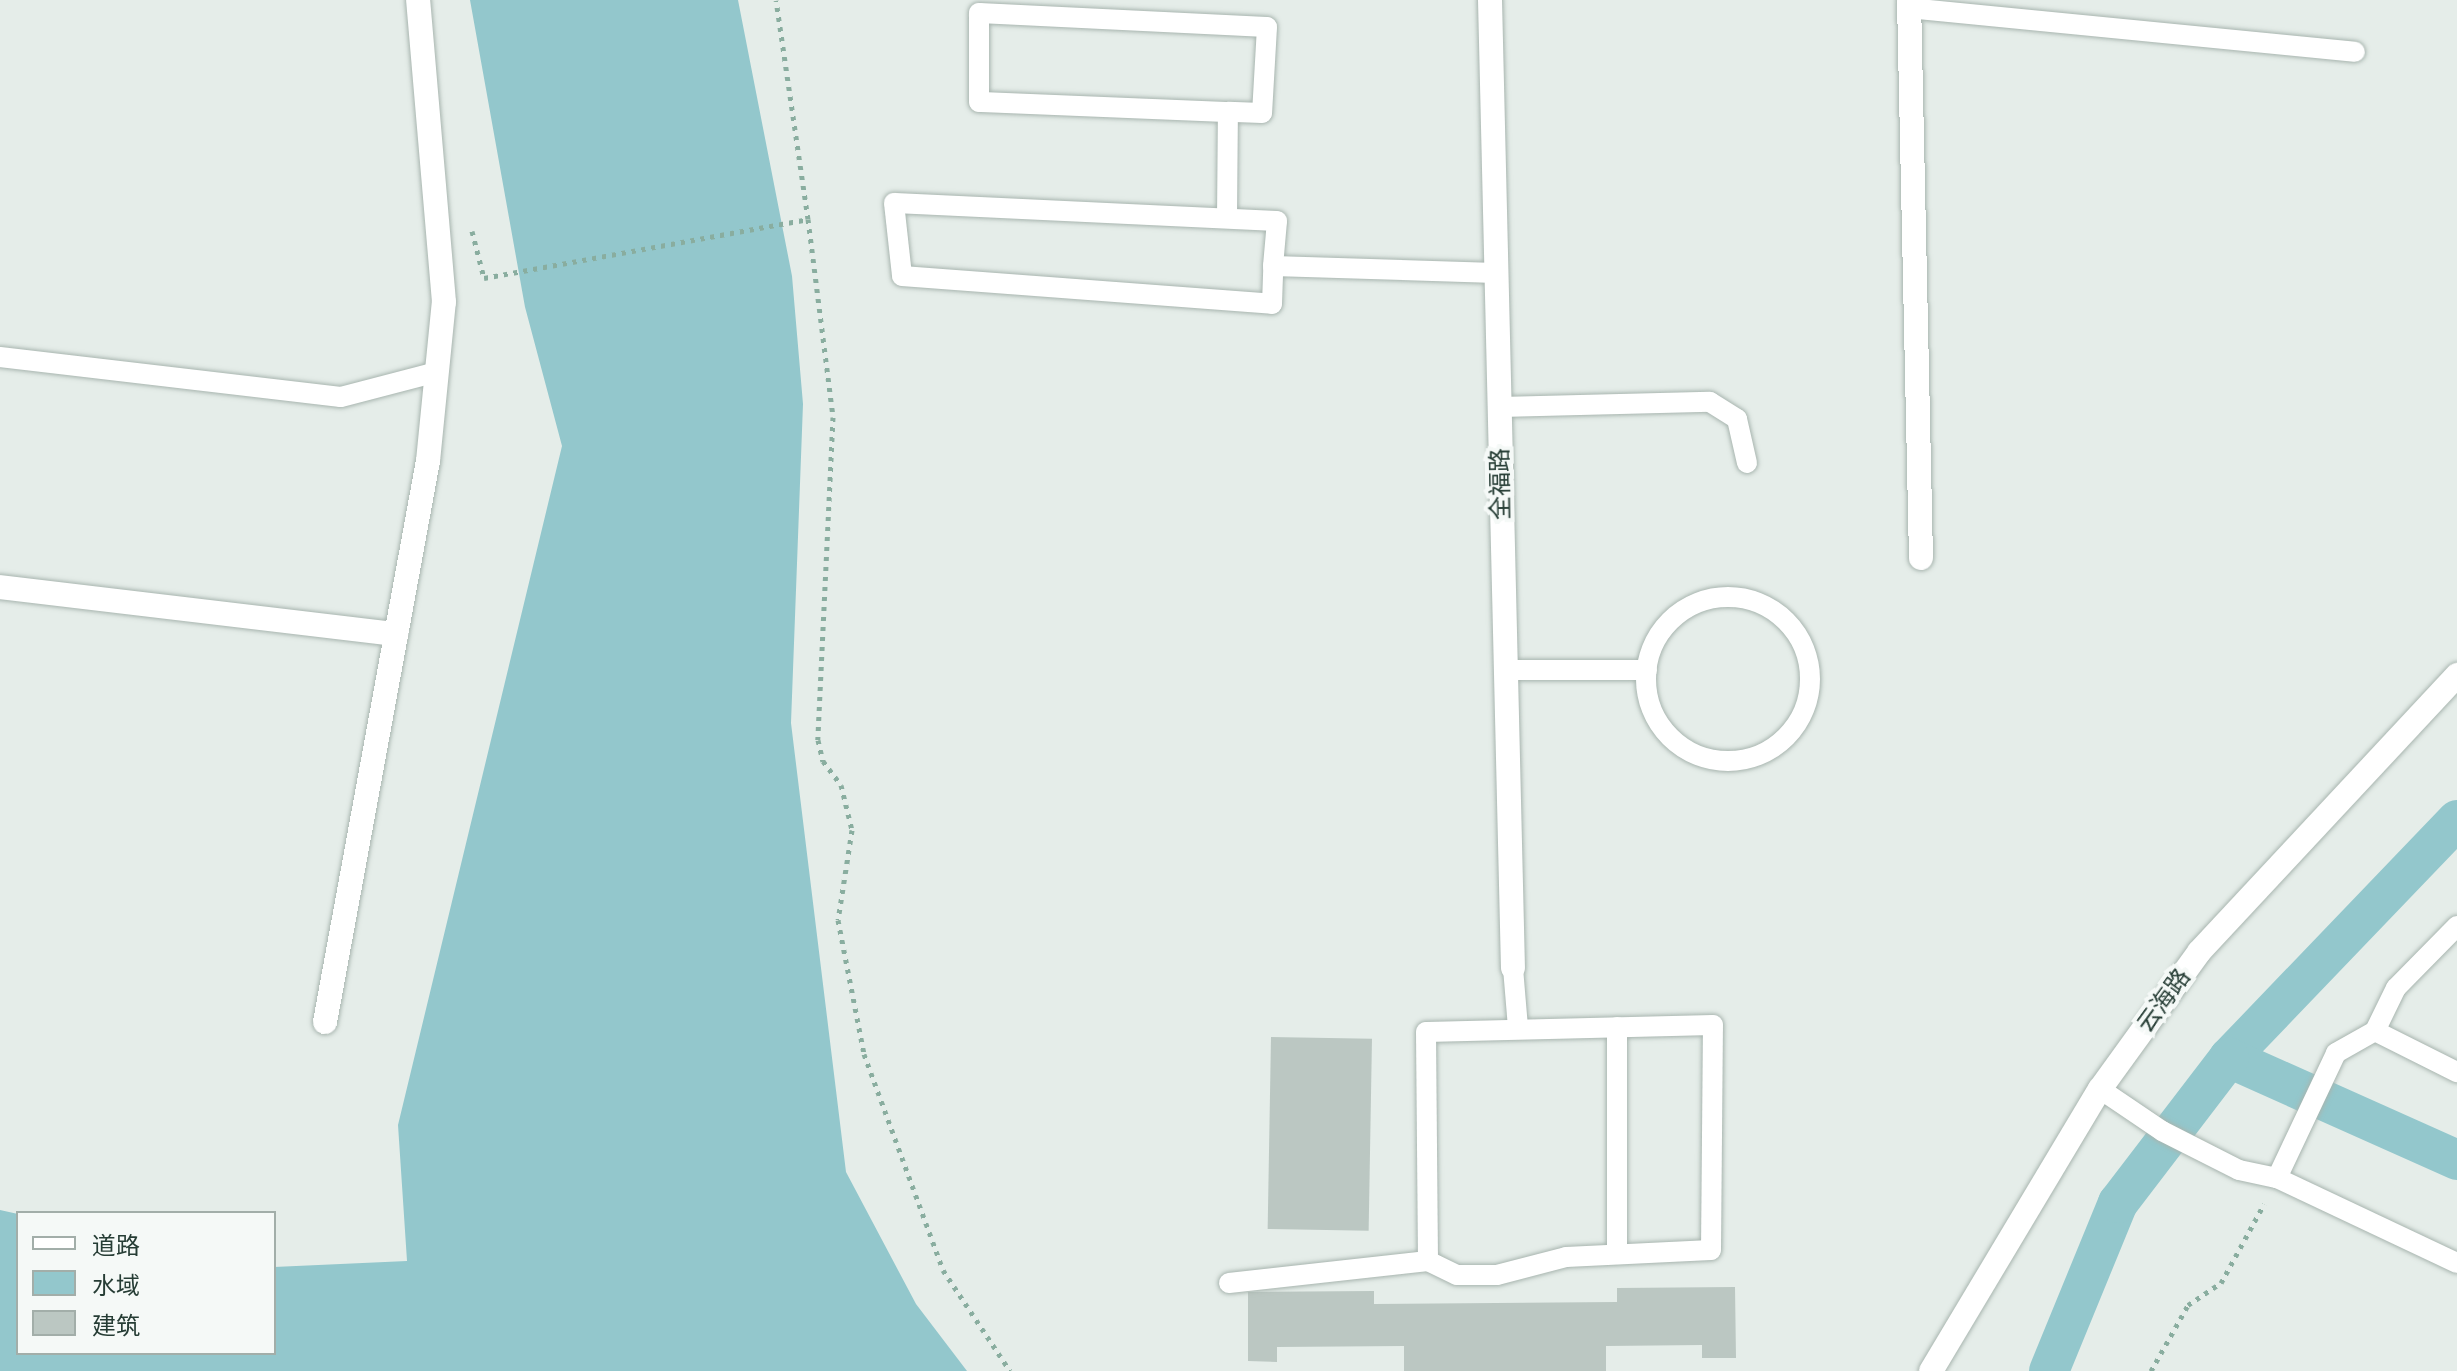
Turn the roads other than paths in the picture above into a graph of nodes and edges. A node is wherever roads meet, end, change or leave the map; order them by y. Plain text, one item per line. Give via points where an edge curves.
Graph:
1 (418, 0) edge
2 (1490, 0) edge
3 (1909, 4) edge
4 (2355, 52) dead end
5 (1228, 112) junction
6 (1227, 218) junction
7 (1273, 266) junction
8 (1496, 273) junction
9 (0, 357) edge
10 (437, 372) junction
11 (1500, 407) junction
12 (1747, 463) dead end
13 (1921, 558) dead end
14 (0, 587) edge
15 (396, 634) junction
16 (1506, 670) junction
17 (1647, 670) junction
18 (2457, 675) edge
19 (2457, 926) edge
20 (1513, 968) joint
21 (325, 1022) dead end
22 (1617, 1027) junction
23 (1518, 1028) junction
24 (2375, 1031) junction
25 (2457, 1072) edge
26 (2100, 1089) junction
27 (2277, 1178) junction
28 (1617, 1254) junction
29 (1428, 1261) junction
30 (2457, 1263) edge
31 (1229, 1283) dead end
32 (1931, 1371) edge

1 - 10 street via 444,302
2 - 8 street, 全福路
3 - 4 lane
3 - 13 street
5 - 5 lane via 979,102 979,13 1267,27 1262,113
5 - 6 lane
6 - 7 lane via 1277,221
6 - 7 lane via 894,203 902,276 1272,304
7 - 8 lane
8 - 11 street, 全福路
9 - 10 lane via 341,397
10 - 15 street
11 - 12 lane via 1710,402 1737,419
11 - 16 street, 全福路
14 - 15 street
15 - 21 street
16 - 17 lane
16 - 20 street, 全福路
17 - 17 lane via 1654,714 1670,737 1717,760 1744,759 1790,733 1810,685 1797,634 1754,601 1727,596 1700,601 1676,615 1658,635
18 - 26 street, 云海路 via 2199,952
19 - 24 lane via 2396,988
20 - 23 lane
22 - 23 lane
22 - 28 lane
22 - 28 lane via 1713,1025 1711,1250
23 - 29 lane via 1426,1032
24 - 25 lane
24 - 27 lane via 2336,1053
26 - 27 lane via 2162,1131 2239,1170
26 - 32 street, 云海路
27 - 30 lane
28 - 29 lane via 1566,1257 1497,1275 1457,1275
29 - 31 lane

